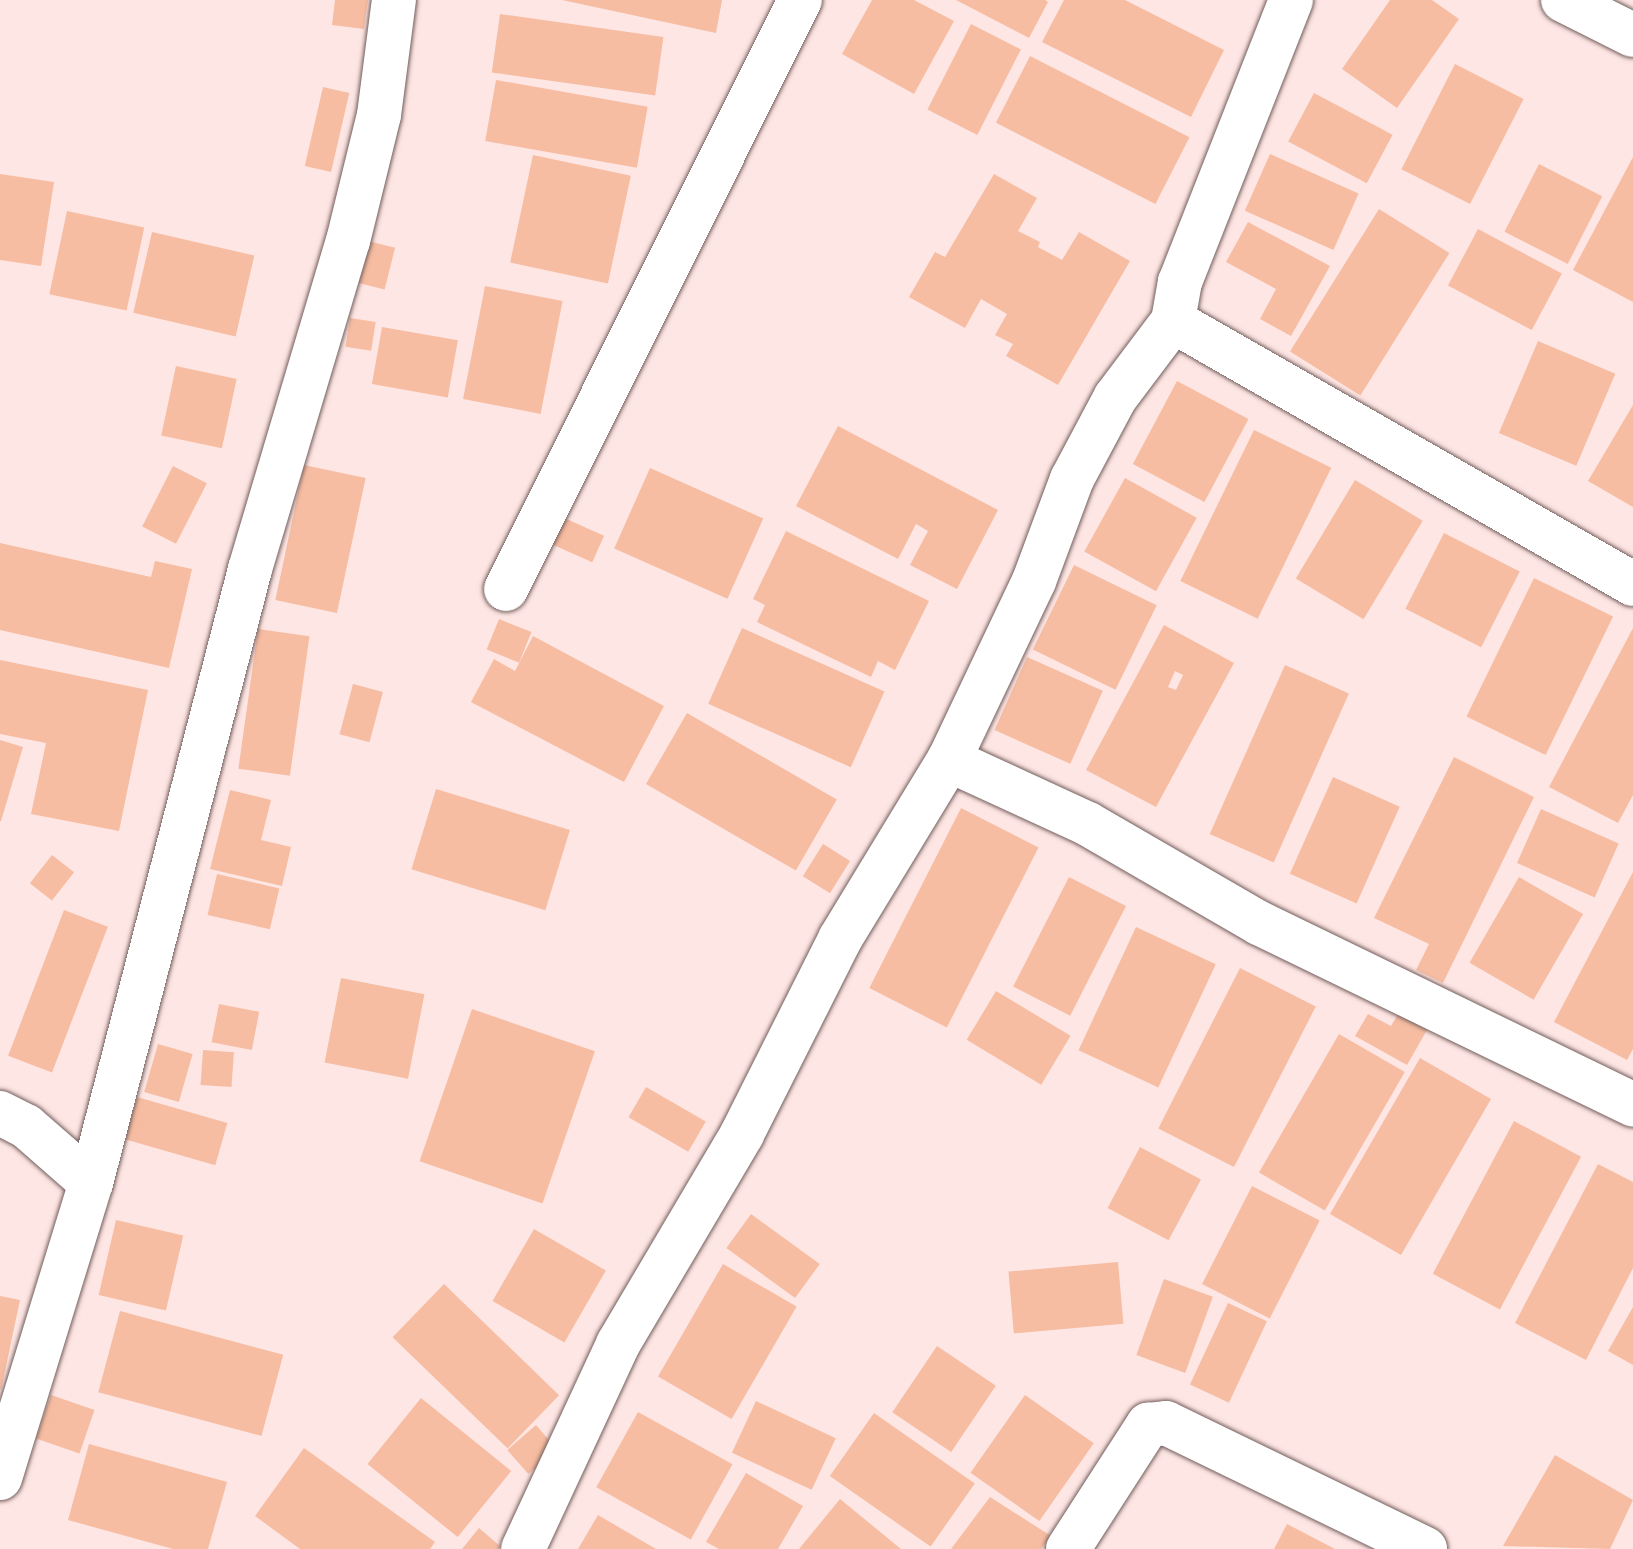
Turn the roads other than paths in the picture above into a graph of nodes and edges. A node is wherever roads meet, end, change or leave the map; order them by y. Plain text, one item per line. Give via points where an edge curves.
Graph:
1 (394, 0) edge
2 (800, 0) edge
3 (1291, 0) edge
4 (1563, 0) edge
5 (1633, 35) edge
6 (1173, 321) junction
7 (1633, 584) edge
8 (506, 589) dead end
9 (949, 760) junction
10 (1633, 1105) edge
11 (0, 1113) edge
12 (91, 1183) junction
13 (0, 1478) edge
14 (523, 1549) edge
15 (1068, 1549) edge
16 (1425, 1549) edge

1 - 12 street via 379,115 351,227 250,569
2 - 8 street
3 - 6 street via 1180,282
4 - 5 street
6 - 7 street
6 - 9 street via 1115,398 1072,479 1034,581
9 - 10 street via 1088,824 1259,923
9 - 14 street via 840,939 742,1134 618,1344
11 - 12 street via 26,1126
12 - 13 street
15 - 16 street via 1148,1425 1166,1423

